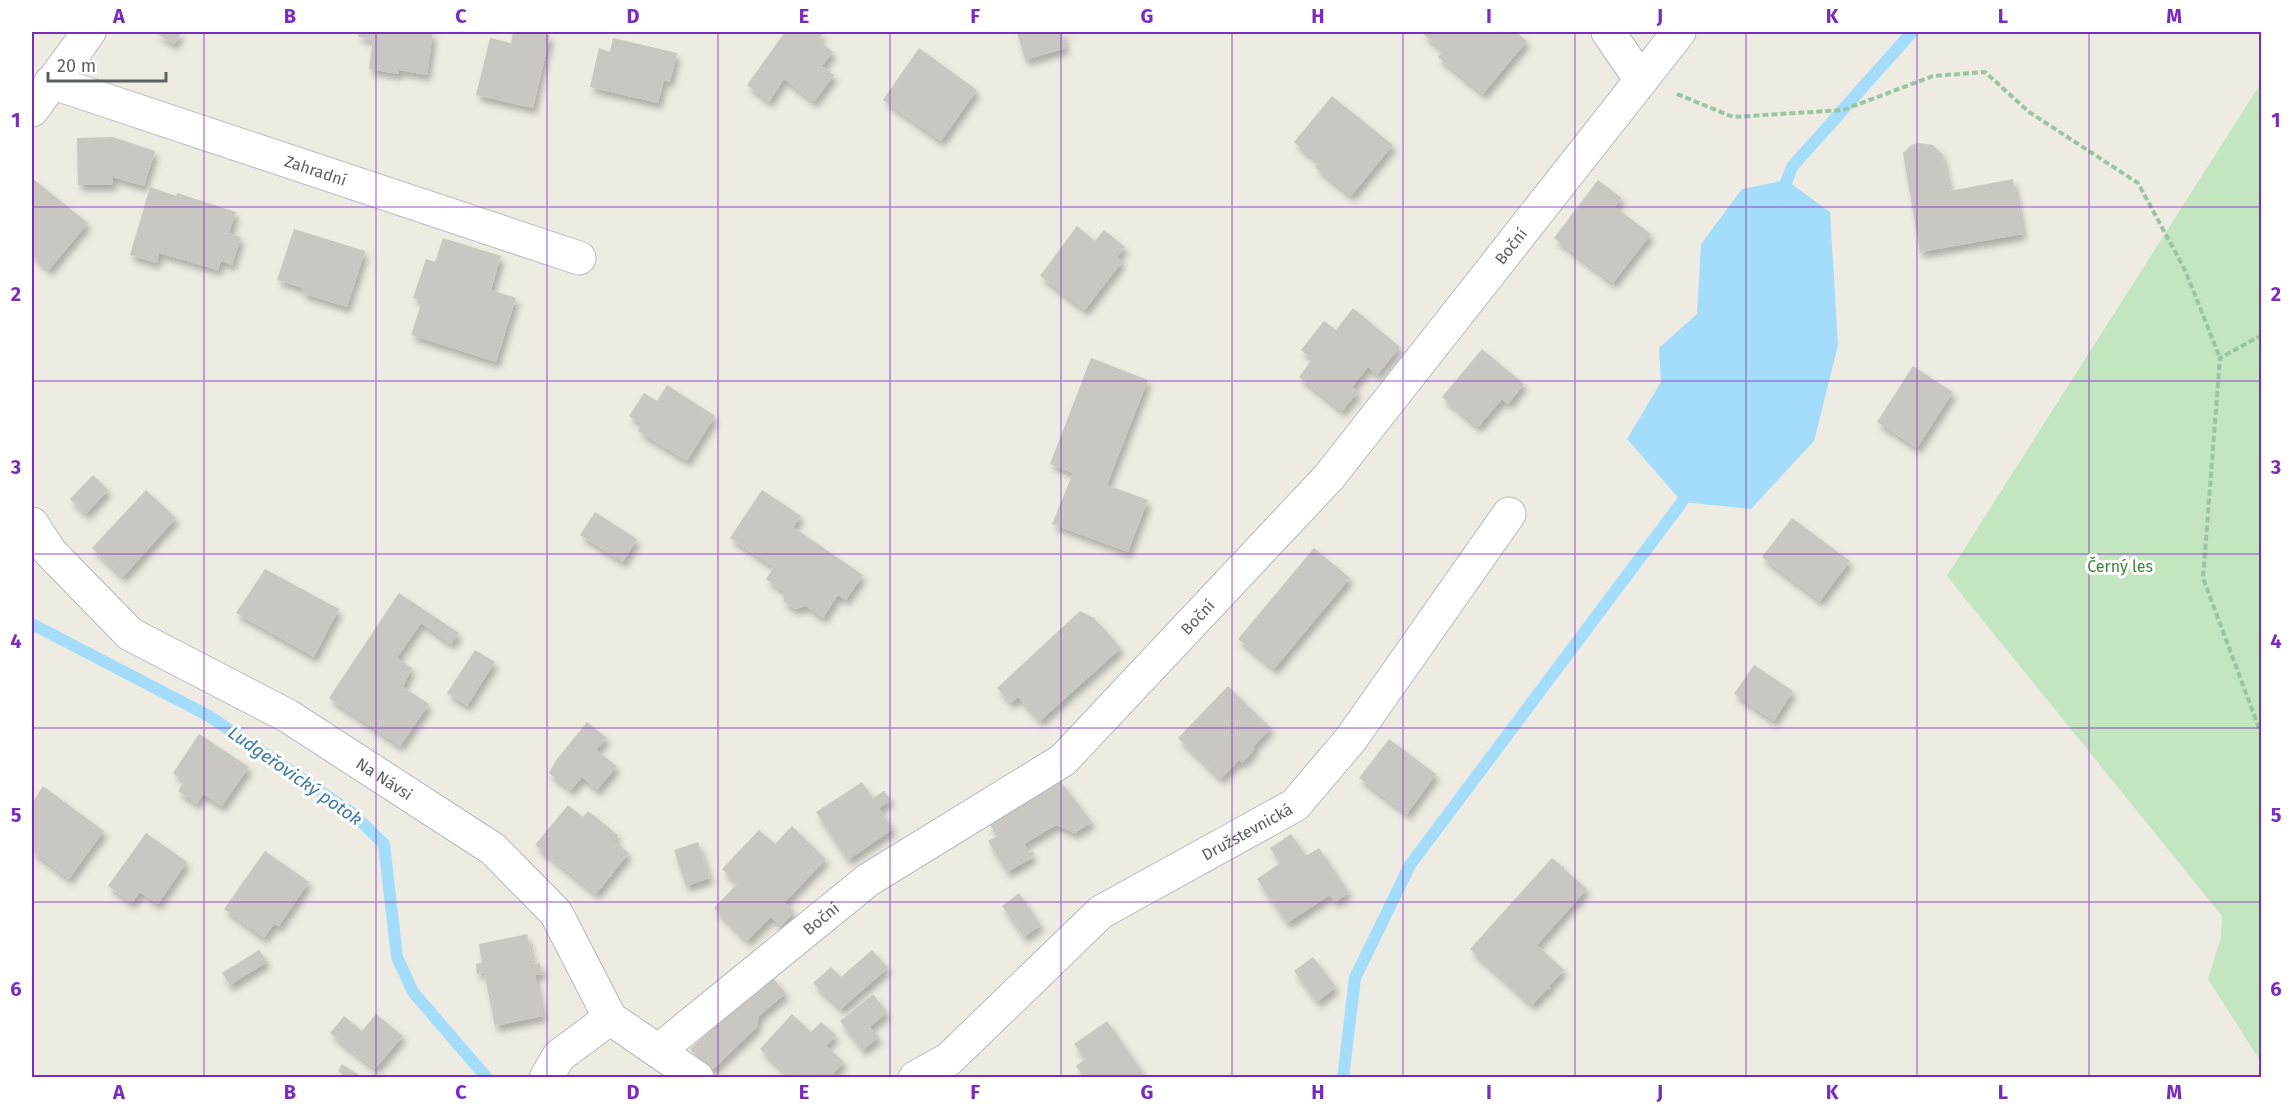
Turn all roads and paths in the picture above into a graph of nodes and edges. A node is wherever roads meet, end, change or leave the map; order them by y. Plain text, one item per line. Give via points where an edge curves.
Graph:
1 (89, 32) edge
2 (1608, 32) edge
3 (1678, 32) edge
4 (1641, 80) junction
5 (51, 82) junction
6 (32, 110) edge
7 (579, 258) dead end
8 (2262, 335) edge
9 (2220, 358) junction
10 (1509, 514) dead end
11 (32, 524) edge
12 (2262, 736) edge
13 (610, 1018) junction
14 (658, 1051) junction
15 (546, 1077) edge
16 (697, 1077) edge
17 (915, 1077) edge

1 - 5 street
2 - 4 street
3 - 4 street, Boční
4 - 9 path via 1733,117 1843,110 1933,76 1985,72 2030,112 2138,183 2185,270
4 - 14 street, Boční via 1329,477 1063,760 868,880
5 - 6 street
5 - 7 street, Zahradní
8 - 9 path
9 - 12 path via 2203,578
10 - 17 street, Družstevnická via 1351,739 1295,805 1101,912 950,1059
11 - 13 street, Na Návsi via 50,552 130,634 288,716 493,849 556,914
13 - 14 street, Na Návsi
13 - 15 street via 559,1056
14 - 16 street, Na Návsi

